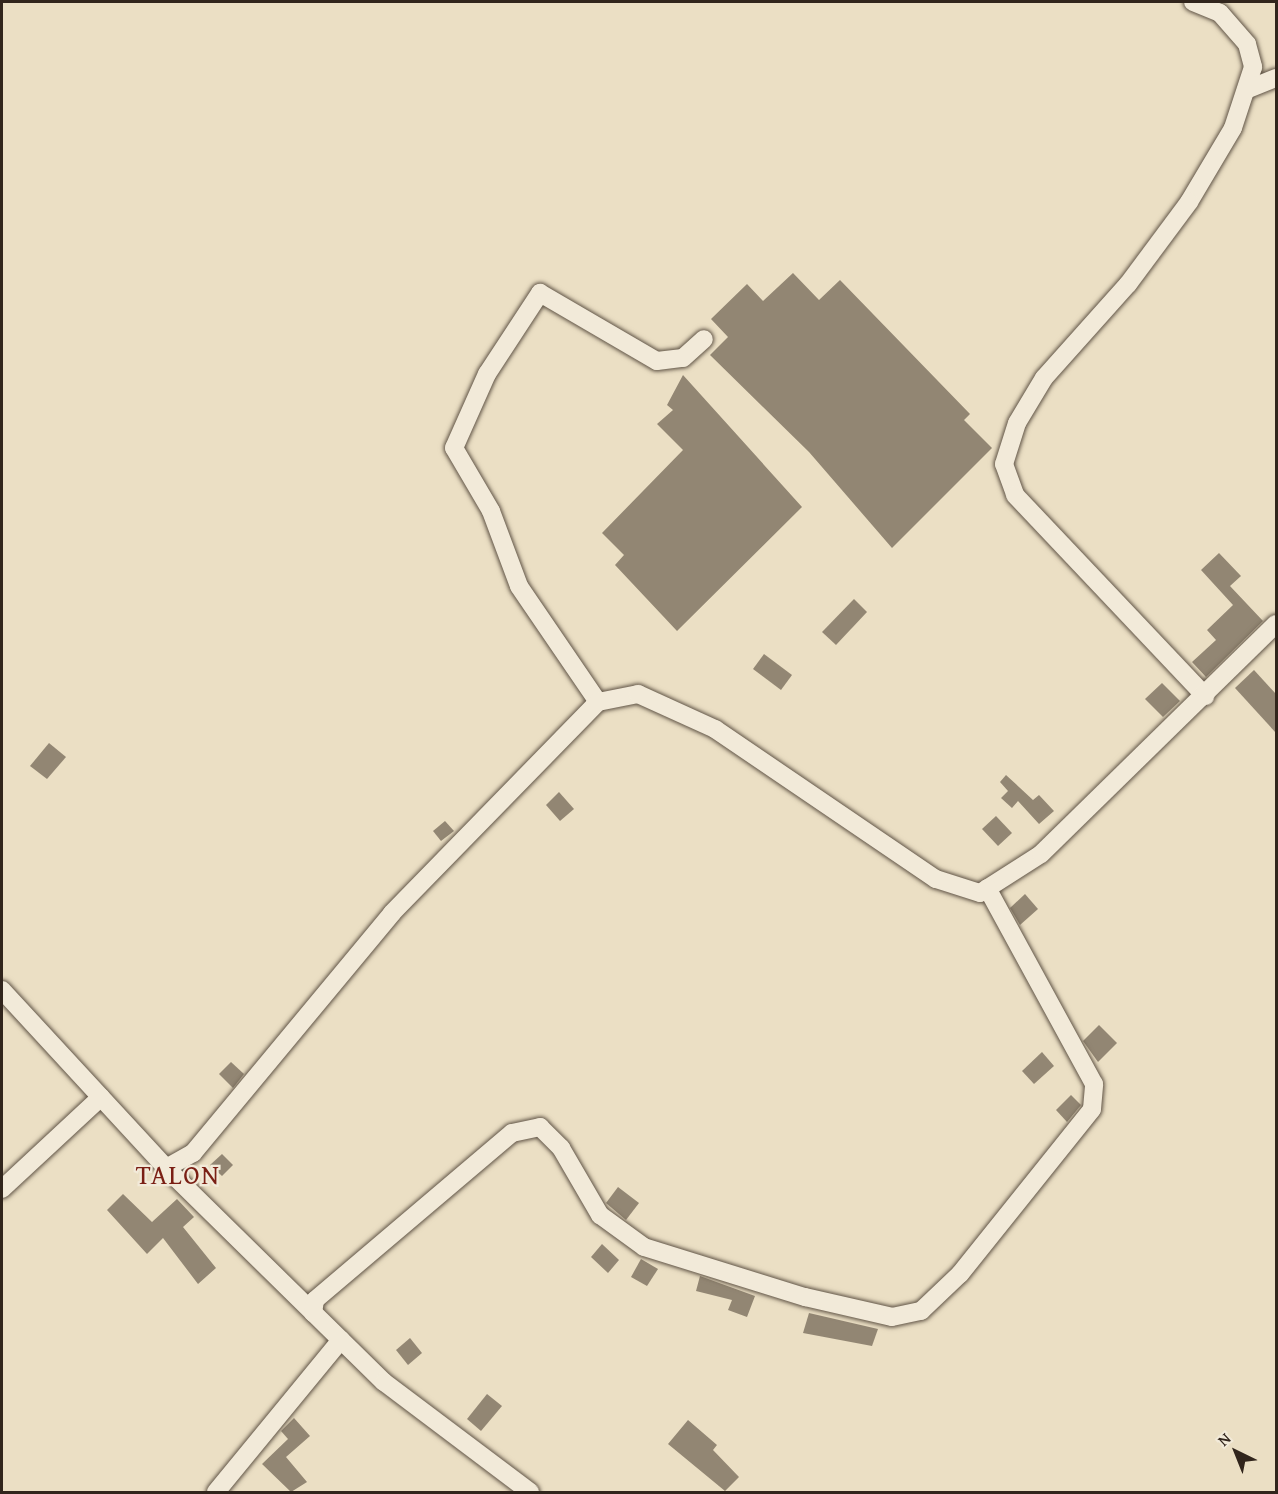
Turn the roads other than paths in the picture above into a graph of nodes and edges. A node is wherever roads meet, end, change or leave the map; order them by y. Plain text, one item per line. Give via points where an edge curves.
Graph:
1 (1193, 2) edge
2 (1276, 78) edge
3 (1246, 90) junction
4 (704, 339) dead end
5 (1276, 624) edge
6 (1205, 696) junction
7 (597, 702) junction
8 (987, 888) junction
9 (2, 990) edge
10 (101, 1097) junction
11 (166, 1168) junction
12 (2, 1189) edge
13 (313, 1313) junction
14 (341, 1340) junction
15 (216, 1492) edge
16 (530, 1492) edge

1 - 3 street via 1220,13 1247,44 1253,67
2 - 3 street
3 - 6 street via 1233,128 1189,202 1128,284 1044,378 1017,423 1004,464 1015,495
4 - 7 street via 683,358 657,362 540,293 487,374 454,448 491,511 519,586
5 - 6 street
6 - 8 street via 1041,854
7 - 8 street via 638,694 715,729 936,879 980,893
7 - 11 street via 392,913 193,1153
8 - 13 street via 1094,1084 1092,1109 960,1274 921,1311 892,1317 805,1297 644,1247 600,1215 561,1148 540,1127 512,1133 315,1300
9 - 10 street
10 - 11 street
10 - 12 street
11 - 13 street
13 - 14 street
14 - 15 street
14 - 16 street via 384,1382

